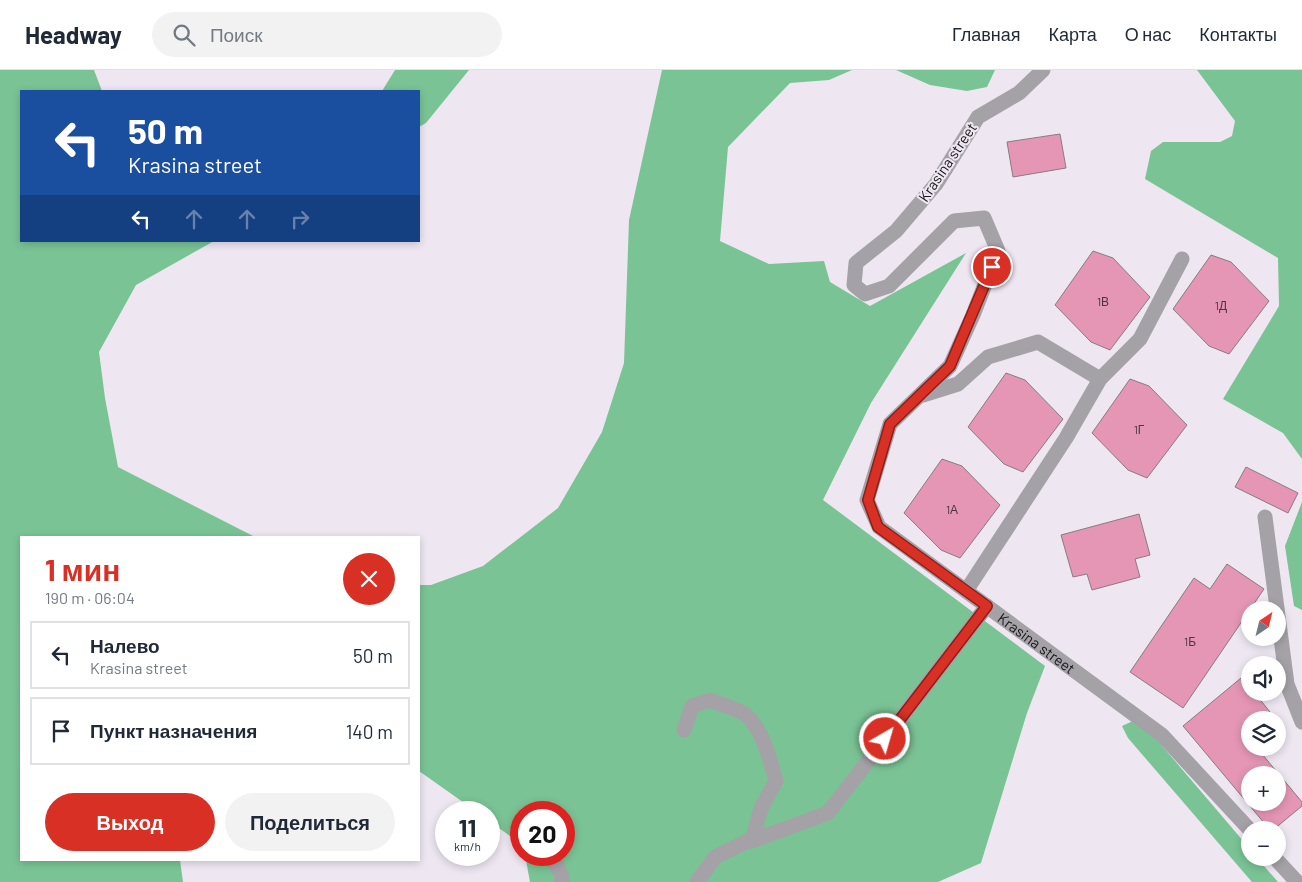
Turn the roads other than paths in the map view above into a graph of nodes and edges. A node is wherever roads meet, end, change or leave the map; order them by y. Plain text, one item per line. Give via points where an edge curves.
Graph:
1 (1043, 70) edge
2 (1182, 260) dead end
3 (1100, 379) junction
4 (919, 396) junction
5 (1266, 517) dead end
6 (966, 591) junction
7 (987, 606) junction
8 (1302, 722) edge
9 (684, 730) dead end
10 (1242, 821) edge
11 (752, 839) junction
12 (557, 866) edge
13 (1282, 866) edge
14 (562, 882) edge
15 (697, 882) edge
16 (1297, 882) edge

1 - 4 street, Krasina street via 1019,93 978,117 936,184 896,231 856,263 854,285 865,294 889,286 954,221 984,218 998,251 950,366
2 - 3 street via 1140,339
3 - 4 street via 1038,342 988,357 958,384
3 - 6 street via 1066,438
4 - 6 street, Krasina street via 890,424 868,500 878,527
5 - 8 street via 1287,684
6 - 7 street, Krasina street
7 - 10 street, Krasina street via 1162,735
7 - 11 street via 828,813
9 - 11 street via 692,706 710,700 746,714 754,726 768,752 776,782 761,808
11 - 15 street via 715,857
12 - 14 street
13 - 16 street

